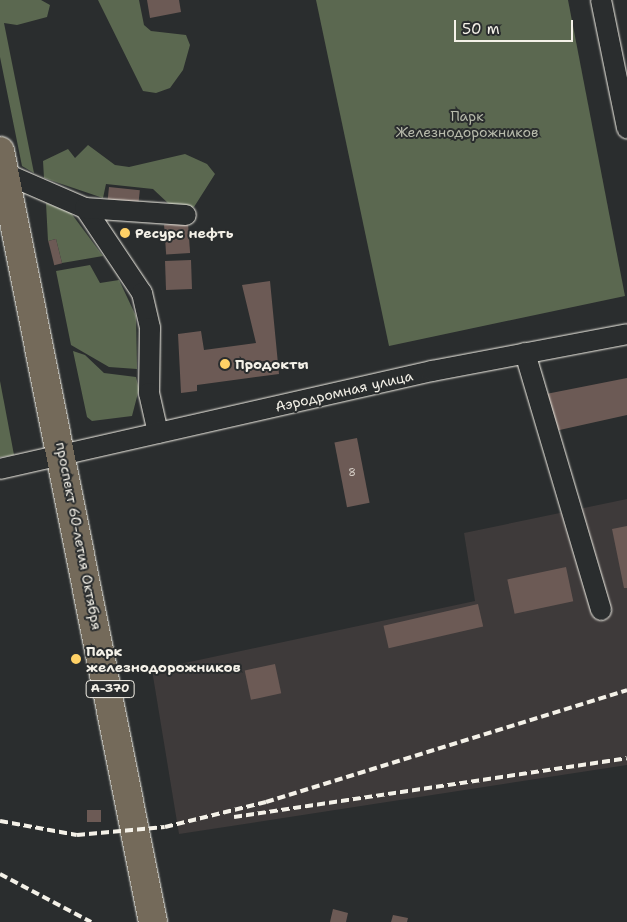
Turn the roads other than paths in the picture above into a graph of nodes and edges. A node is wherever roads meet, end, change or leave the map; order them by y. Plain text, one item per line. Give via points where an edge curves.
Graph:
1 (601, 0) edge
2 (620, 58) edge
3 (627, 128) edge
4 (2, 162) edge
5 (85, 208) junction
6 (186, 214) dead end
7 (627, 334) edge
8 (525, 353) junction
9 (158, 434) junction
10 (63, 457) junction
11 (0, 469) edge
12 (601, 610) dead end
13 (153, 922) edge

1 - 2 street
2 - 3 street
4 - 5 street
4 - 10 highway, проспект 60-летия Октября / А-370
5 - 6 street
5 - 9 street via 142,293 150,328 148,386
7 - 8 street, Аэродромная улица
8 - 9 street, Аэродромная улица
8 - 12 street
9 - 10 street, Аэродромная улица
10 - 11 street, Аэродромная улица
10 - 13 highway, проспект 60-летия Октября / А-370

